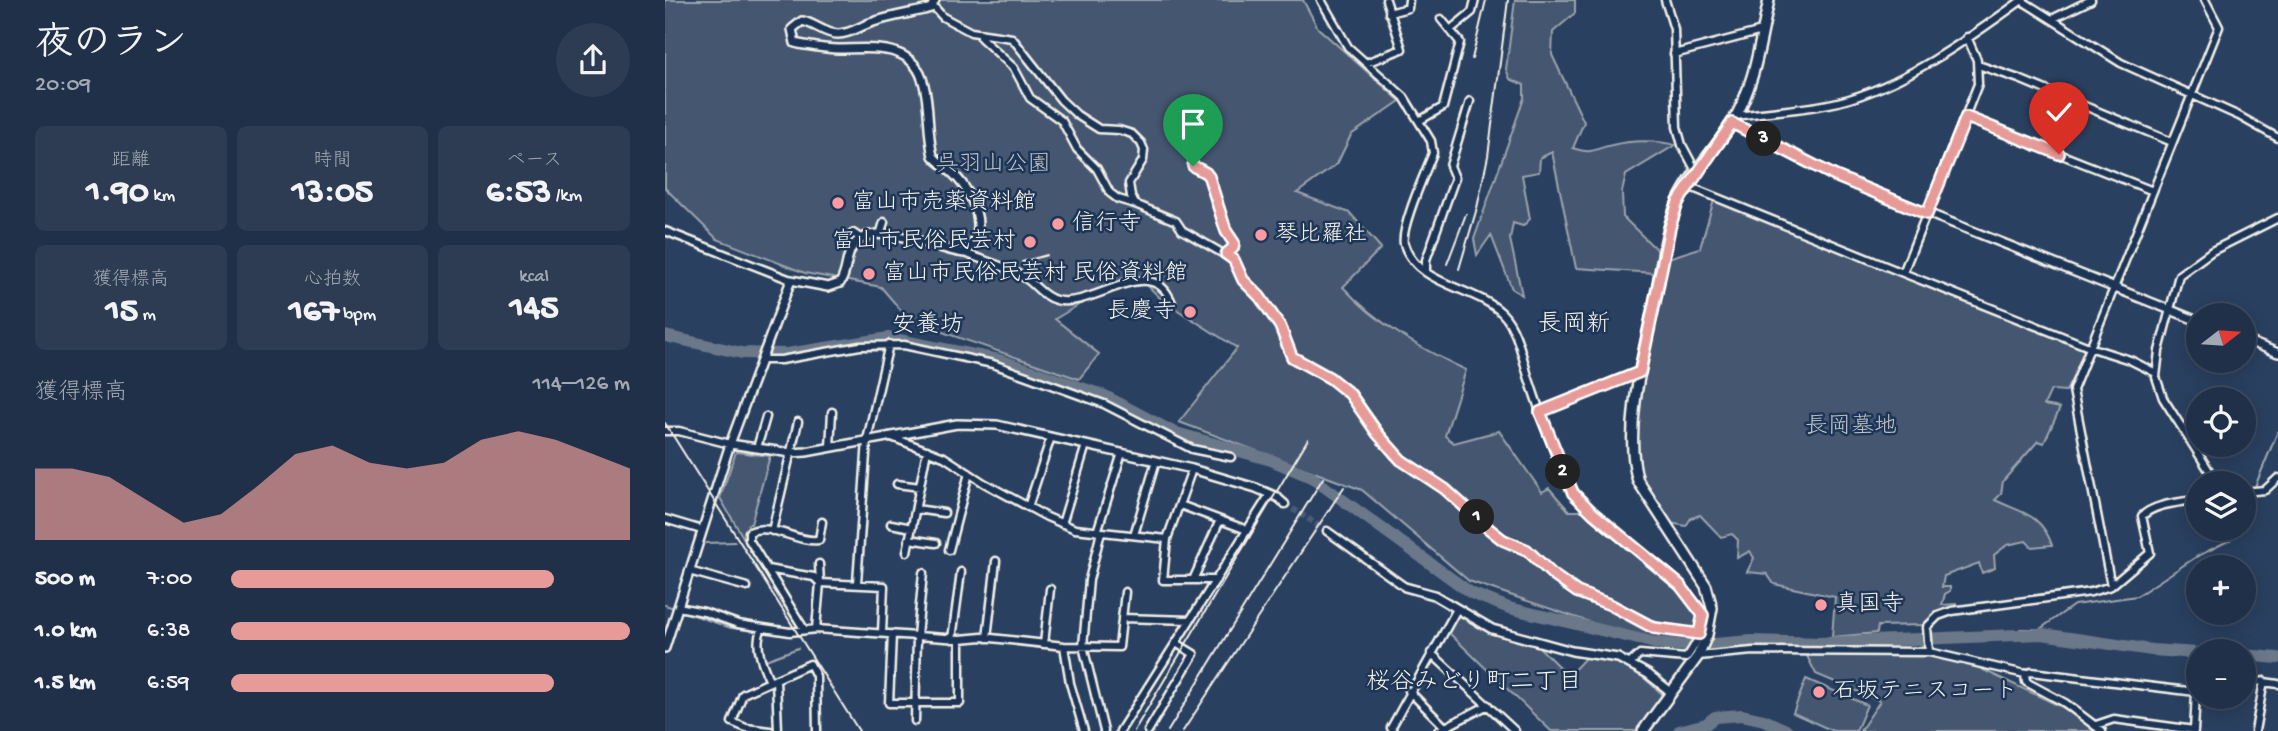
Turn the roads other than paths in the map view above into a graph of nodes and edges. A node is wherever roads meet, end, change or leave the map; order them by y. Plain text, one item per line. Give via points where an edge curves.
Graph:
1 (1321, 0) edge
2 (1386, 0) edge
3 (1409, 0) edge
4 (1475, 0) edge
5 (1665, 0) edge
6 (1769, 0) edge
7 (2021, 0) edge
8 (2091, 0) edge
9 (2205, 0) edge
10 (934, 3) edge
11 (1389, 13) junction
12 (1441, 19) dead end
13 (2052, 19) junction
14 (1450, 30) junction
15 (1762, 31) junction
16 (982, 35) junction
17 (1967, 37) junction
18 (1674, 54) junction
19 (1366, 63) junction
20 (1978, 65) junction
21 (2191, 94) junction
22 (1470, 101) dead end
23 (1966, 117) junction
24 (1734, 119) junction
25 (1419, 121) junction
26 (2278, 138) edge
27 (2172, 142) junction
28 (1193, 166) dead end
29 (1697, 173) junction
30 (1688, 186) junction
31 (2153, 191) junction
32 (1135, 204) junction
33 (1927, 214) junction
34 (2278, 218) edge
35 (884, 222) dead end
36 (665, 231) edge
37 (853, 233) dead end
38 (880, 235) junction
39 (862, 239) junction
40 (965, 253) junction
41 (1226, 254) junction
42 (1426, 271) junction
43 (1903, 274) junction
44 (791, 280) junction
45 (2114, 288) junction
46 (1172, 303) dead end
47 (2170, 310) junction
48 (2186, 316) edge
49 (889, 344) junction
50 (2256, 344) edge
51 (2089, 347) junction
52 (2278, 353) edge
53 (762, 360) junction
54 (1640, 372) junction
55 (2156, 373) junction
56 (832, 412) dead end
57 (1540, 412) junction
58 (766, 417) dead end
59 (798, 422) dead end
60 (665, 431) edge
61 (890, 436) junction
62 (1051, 436) junction
63 (867, 440) junction
64 (730, 444) junction
65 (1086, 445) junction
66 (830, 447) junction
67 (757, 448) junction
68 (927, 450) junction
69 (791, 453) junction
70 (1122, 453) junction
71 (1231, 457) dead end
72 (1156, 461) junction
73 (1192, 469) junction
74 (2209, 471) edge
75 (969, 473) junction
76 (2278, 478) edge
77 (897, 484) dead end
78 (920, 487) junction
79 (2256, 491) edge
80 (1274, 496) junction
81 (2186, 502) edge
82 (1286, 504) tunnel mouth
83 (1180, 505) junction
84 (1028, 507) junction
85 (916, 509) junction
86 (944, 513) dead end
87 (665, 519) edge
88 (1220, 520) junction
89 (822, 522) dead end
90 (891, 524) dead end
91 (1062, 524) junction
92 (912, 528) junction
93 (702, 530) junction
94 (1247, 530) junction
95 (772, 531) junction
96 (1327, 531) tunnel mouth
97 (1099, 532) junction
98 (1134, 535) junction
99 (1167, 538) junction
100 (909, 539) junction
101 (936, 542) dead end
102 (949, 550) dead end
103 (907, 552) dead end
104 (996, 561) dead end
105 (819, 564) dead end
106 (767, 569) junction
107 (689, 570) junction
108 (961, 572) dead end
109 (923, 573) dead end
110 (1193, 580) junction
111 (1216, 580) junction
112 (820, 583) junction
113 (857, 583) junction
114 (2111, 586) junction
115 (747, 587) dead end
116 (1405, 587) joint
117 (1050, 589) dead end
118 (1125, 592) dead end
119 (678, 607) junction
120 (1457, 610) junction
121 (1122, 618) junction
122 (1190, 621) junction
123 (762, 628) junction
124 (804, 629) junction
125 (816, 629) junction
126 (882, 633) junction
127 (892, 634) junction
128 (1703, 634) junction
129 (917, 636) junction
130 (988, 638) junction
131 (952, 639) junction
132 (960, 639) junction
133 (1176, 643) junction
134 (1044, 644) junction
135 (665, 646) edge
136 (1064, 646) junction
137 (1083, 646) junction
138 (1929, 652) junction
139 (1431, 653) junction
140 (1699, 654) junction
141 (1629, 664) junction
142 (2025, 674) junction
143 (773, 680) junction
144 (2256, 680) edge
145 (2264, 681) junction
146 (2278, 684) edge
147 (1409, 691) junction
148 (2186, 691) edge
149 (1671, 692) junction
150 (915, 702) junction
151 (1488, 705) junction
152 (2195, 709) edge
153 (915, 721) dead end
154 (1445, 727) junction
155 (2099, 728) edge
156 (770, 731) edge
157 (778, 731) edge
158 (817, 731) edge
159 (1084, 731) edge
160 (1104, 731) edge
161 (1120, 731) edge
162 (1147, 731) edge
163 (1394, 731) edge
164 (1438, 731) edge
165 (1515, 731) edge
166 (1643, 731) edge
167 (2194, 731) edge
168 (2255, 731) edge

1 - 19 street via 1348,47
2 - 11 street
3 - 11 street via 1408,8
4 - 14 street via 1472,12
5 - 18 street via 1674,29
6 - 15 main road
7 - 13 street
7 - 17 street
8 - 13 street
9 - 21 street via 2219,27
10 - 16 street via 943,18
10 - 40 street via 924,10 837,34 802,21 792,29 792,36 799,44 871,47 905,54 914,63 925,86 933,156 970,195 977,219 977,238
11 - 19 street via 1402,49
12 - 14 street
13 - 21 street via 2121,62
14 - 25 street via 1460,42 1443,107
15 - 18 street
15 - 24 main road via 1750,84
16 - 32 street via 1014,68 1030,98 1062,121 1110,193
16 - 32 street via 1011,38 1077,115 1099,129 1132,134 1141,143 1143,160 1129,183
17 - 20 street
17 - 24 street via 1867,93
18 - 29 street via 1677,127
19 - 25 street via 1404,97
20 - 23 street via 1978,84
20 - 27 street
21 - 26 street
21 - 27 street
22 - 42 street via 1450,166 1455,178
23 - 31 street
23 - 33 street
24 - 29 main road
24 - 33 street via 1835,176
25 - 42 street via 1433,153 1403,241 1409,256
27 - 31 street
28 - 41 street via 1209,177 1234,243
29 - 30 main road
30 - 43 street
30 - 54 main road via 1670,227
31 - 45 street
32 - 41 street via 1176,221 1182,230
33 - 43 street
33 - 45 street
34 - 47 street via 2243,233 2184,269
35 - 38 street
36 - 44 street
37 - 39 street
38 - 39 street
38 - 40 street via 906,236
39 - 44 street via 852,247 840,283 828,287
40 - 46 street via 1026,278 1054,300 1077,300 1149,279 1164,288
41 - 128 street via 1280,326 1292,357 1350,394 1401,460 1445,489 1503,540 1527,550 1577,592 1654,628
42 - 57 street via 1503,314 1512,327
43 - 51 street
44 - 53 street
45 - 47 street
45 - 51 street
47 - 48 street
47 - 55 street
49 - 53 street
49 - 63 street
49 - 71 street via 993,364 1104,404 1192,449
50 - 52 street
51 - 55 street
51 - 114 street via 2073,390
53 - 64 street
54 - 57 street
54 - 128 main road via 1633,466 1638,481 1706,586 1712,608
55 - 74 street via 2163,398
56 - 66 street
57 - 128 street via 1573,493 1680,585 1703,615
58 - 67 street
59 - 69 street
60 - 64 street
61 - 62 street via 973,423
61 - 63 street
61 - 68 street
62 - 65 street
62 - 84 street
63 - 66 street
63 - 113 street
64 - 67 street
64 - 93 street
65 - 70 street
65 - 91 street
66 - 69 street
67 - 69 street
68 - 75 street
68 - 78 street
69 - 95 street
70 - 72 street
70 - 97 street
72 - 73 street
72 - 98 street
73 - 80 street
73 - 83 street
75 - 84 street
75 - 102 street
76 - 79 street via 2265,490
77 - 78 street
78 - 85 street
80 - 82 street
80 - 94 street
81 - 114 street via 2149,510 2142,516 2150,553
83 - 88 street
83 - 99 street
84 - 91 street
85 - 86 street
85 - 92 street
87 - 93 street
88 - 94 street
88 - 110 street
89 - 95 street via 819,540
90 - 92 street
91 - 97 street
92 - 100 street
93 - 107 street
94 - 111 street
95 - 106 street via 749,532
96 - 116 street
97 - 98 street
97 - 137 street
98 - 99 street
99 - 110 street via 1163,580
100 - 101 street
100 - 103 street
104 - 130 street
105 - 112 street
106 - 112 street via 814,577
106 - 124 street
107 - 115 street
107 - 119 street
108 - 131 street
109 - 129 street
110 - 111 street
111 - 122 street
112 - 113 street
112 - 125 street
113 - 126 street via 884,586
114 - 138 street via 1938,616 1927,627
116 - 120 street via 1434,594
117 - 134 street
118 - 121 street
119 - 123 street
119 - 135 street
120 - 139 street
120 - 141 street via 1492,629
121 - 122 street
121 - 137 street via 1119,647
122 - 133 street
123 - 124 street
123 - 143 street via 758,634 761,661
124 - 125 street
125 - 126 street
126 - 127 street
127 - 129 street
127 - 150 street via 890,703
128 - 140 main road
128 - 141 street via 1686,657 1640,654
129 - 131 street
129 - 150 street
130 - 132 street
130 - 134 street
131 - 132 street
132 - 150 street via 960,703
133 - 161 street
133 - 162 street via 1194,654
134 - 136 street
136 - 137 street
136 - 159 street
137 - 160 street
138 - 140 street
138 - 142 street
139 - 147 street
139 - 151 street
140 - 149 main road
141 - 149 street
142 - 148 street
142 - 155 street via 2026,682
143 - 156 street via 743,694 732,722
143 - 157 street
143 - 158 street via 810,664 816,676
144 - 145 street
145 - 146 street
145 - 168 street
147 - 154 street
147 - 163 street via 1391,728
149 - 166 main road
150 - 153 street
151 - 154 street
151 - 165 street
152 - 167 street
154 - 164 street
155 - 167 street via 2113,719

